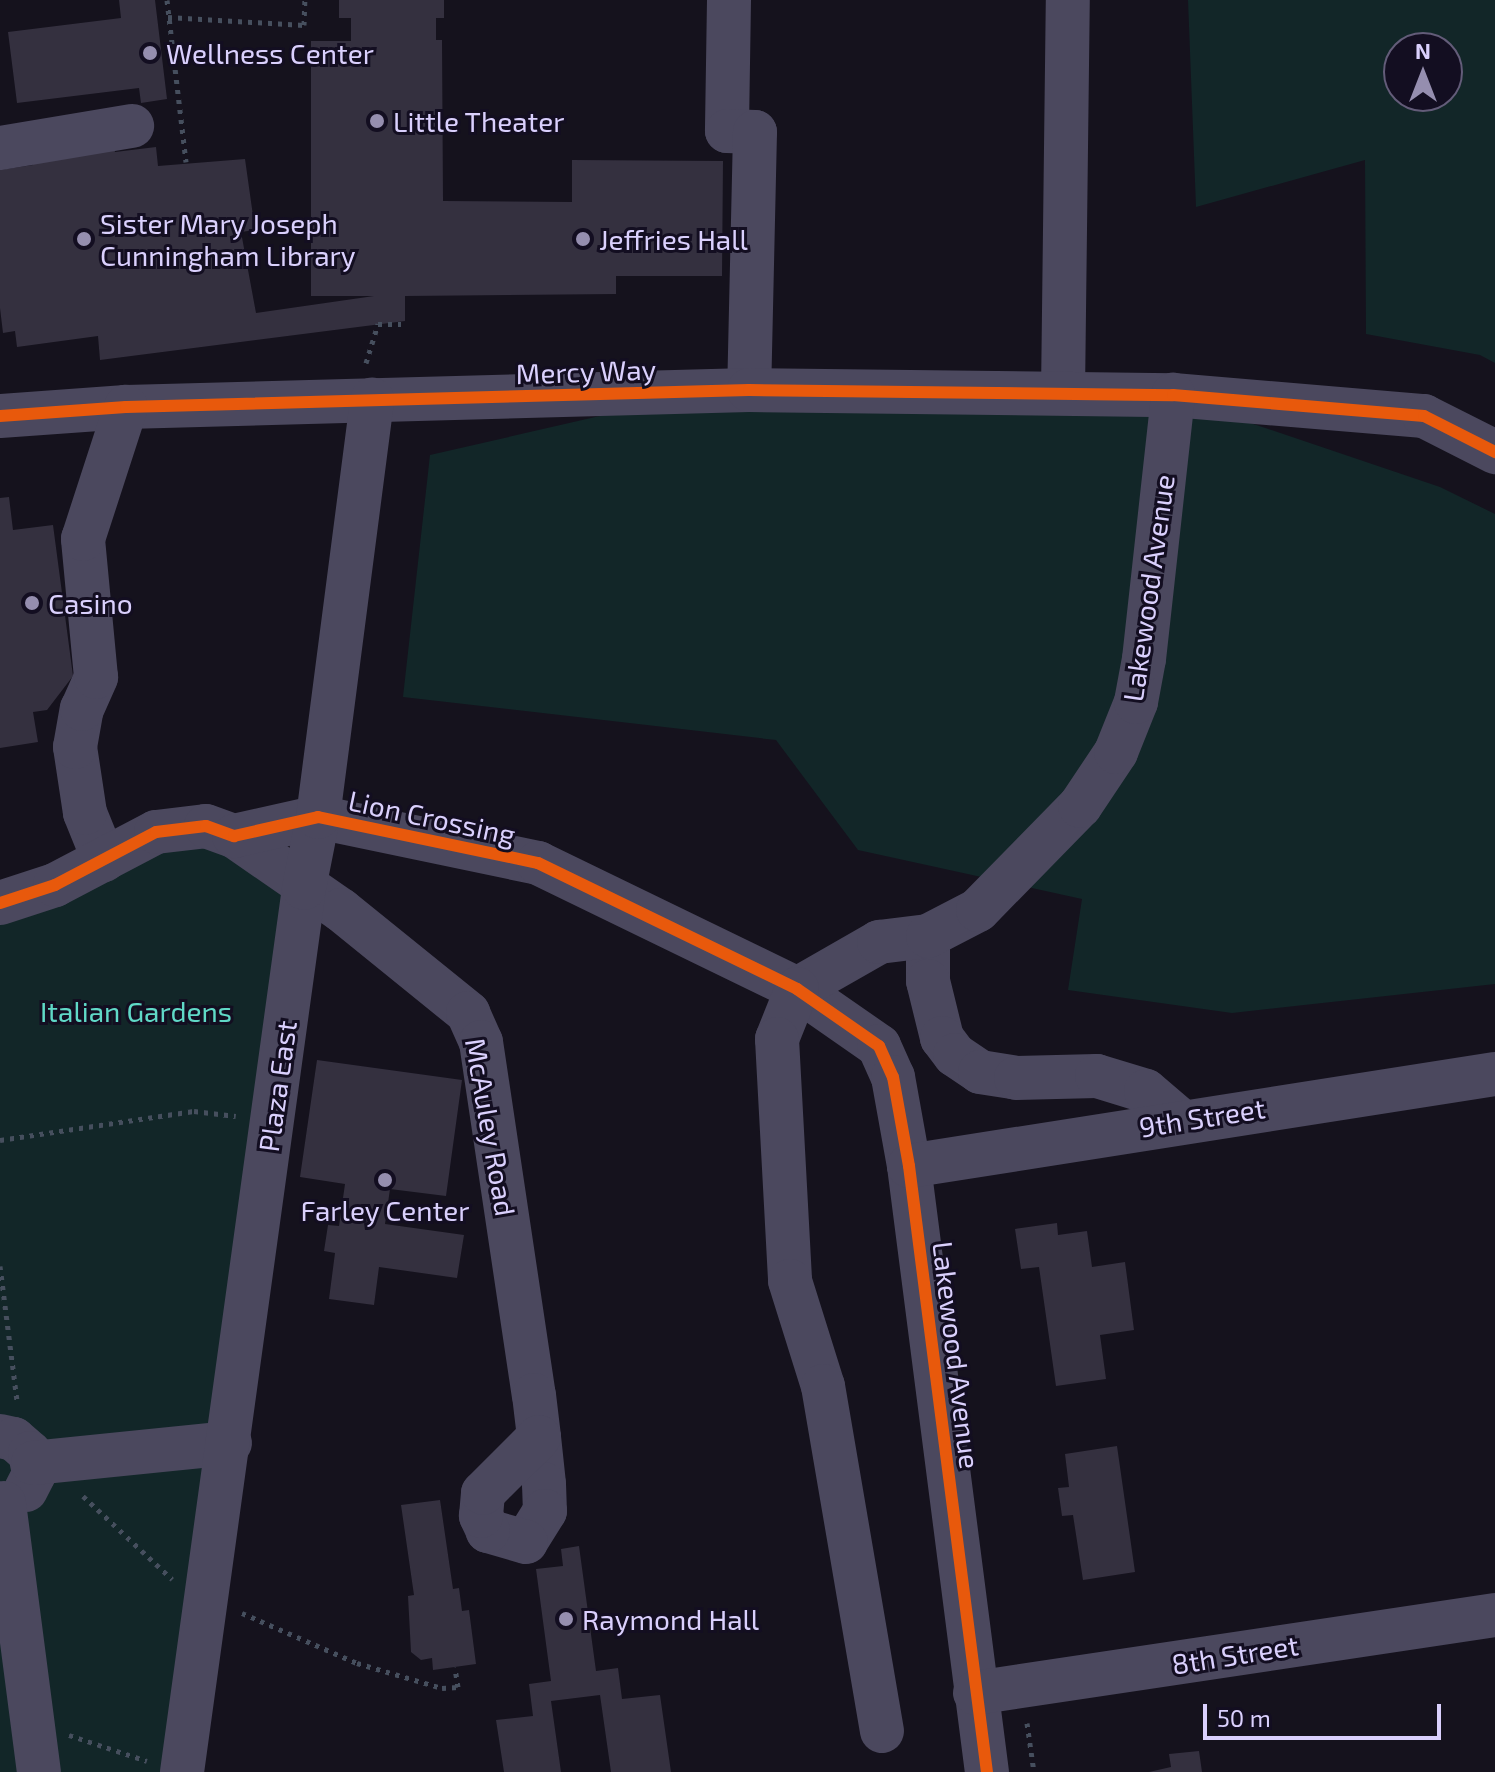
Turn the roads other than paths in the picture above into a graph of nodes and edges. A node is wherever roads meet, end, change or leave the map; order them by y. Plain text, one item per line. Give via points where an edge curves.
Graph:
1 (729, 0) edge
2 (1068, 0) edge
3 (132, 126) dead end
4 (0, 148) edge
5 (749, 390) junction
6 (1063, 393) junction
7 (1173, 395) junction
8 (372, 399) junction
9 (126, 407) junction
10 (0, 416) edge
11 (1495, 452) edge
12 (318, 817) junction
13 (234, 836) junction
14 (104, 860) junction
15 (304, 888) junction
16 (0, 903) edge
17 (928, 936) junction
18 (797, 989) junction
19 (1495, 1074) edge
20 (1180, 1120) junction
21 (909, 1166) junction
22 (13, 1423) edge
23 (539, 1437) dead end
24 (230, 1443) junction
25 (33, 1463) junction
26 (2, 1503) edge
27 (1495, 1615) edge
28 (975, 1693) junction
29 (882, 1731) dead end
30 (171, 1769) edge
31 (39, 1772) edge
32 (987, 1772) edge

1 - 5 street via 727,131 755,132
2 - 6 street
3 - 4 street
5 - 6 street, Mercy Way
5 - 8 street, Mercy Way
6 - 7 street, Mercy Way
7 - 11 street, Mercy Way via 1411,414
7 - 17 street, Lakewood Avenue via 1144,659 1136,702 1116,752 1080,806 978,910
8 - 9 street, Mercy Way
8 - 12 street, Plaza East
9 - 10 street, Mercy Way
9 - 14 street via 83,539 96,677 82,709 75,747 85,813
12 - 13 street, Lion Crossing
12 - 15 street, Plaza East
12 - 18 street, Lion Crossing via 538,863
13 - 14 street, Lion Crossing via 206,826 156,832
13 - 15 street, McAuley Road
14 - 16 street, Lion Crossing via 55,885
15 - 23 street, McAuley Road via 341,910 468,1013 481,1042
15 - 24 street, Plaza East
17 - 18 street, Lakewood Avenue via 879,942
17 - 20 street via 928,981 942,1038 955,1055 980,1072 1016,1078 1097,1076 1146,1091
18 - 21 street, Lakewood Avenue via 879,1046 893,1077
18 - 29 street via 777,1039 790,1281 823,1386
19 - 20 street, 9th Street
20 - 21 street, 9th Street
21 - 28 street, Lakewood Avenue
22 - 25 street
24 - 25 street
24 - 30 street, Plaza East via 207,1598
25 - 26 street via 24,1493
26 - 31 street
27 - 28 street, 8th Street
28 - 32 street, Lakewood Avenue

